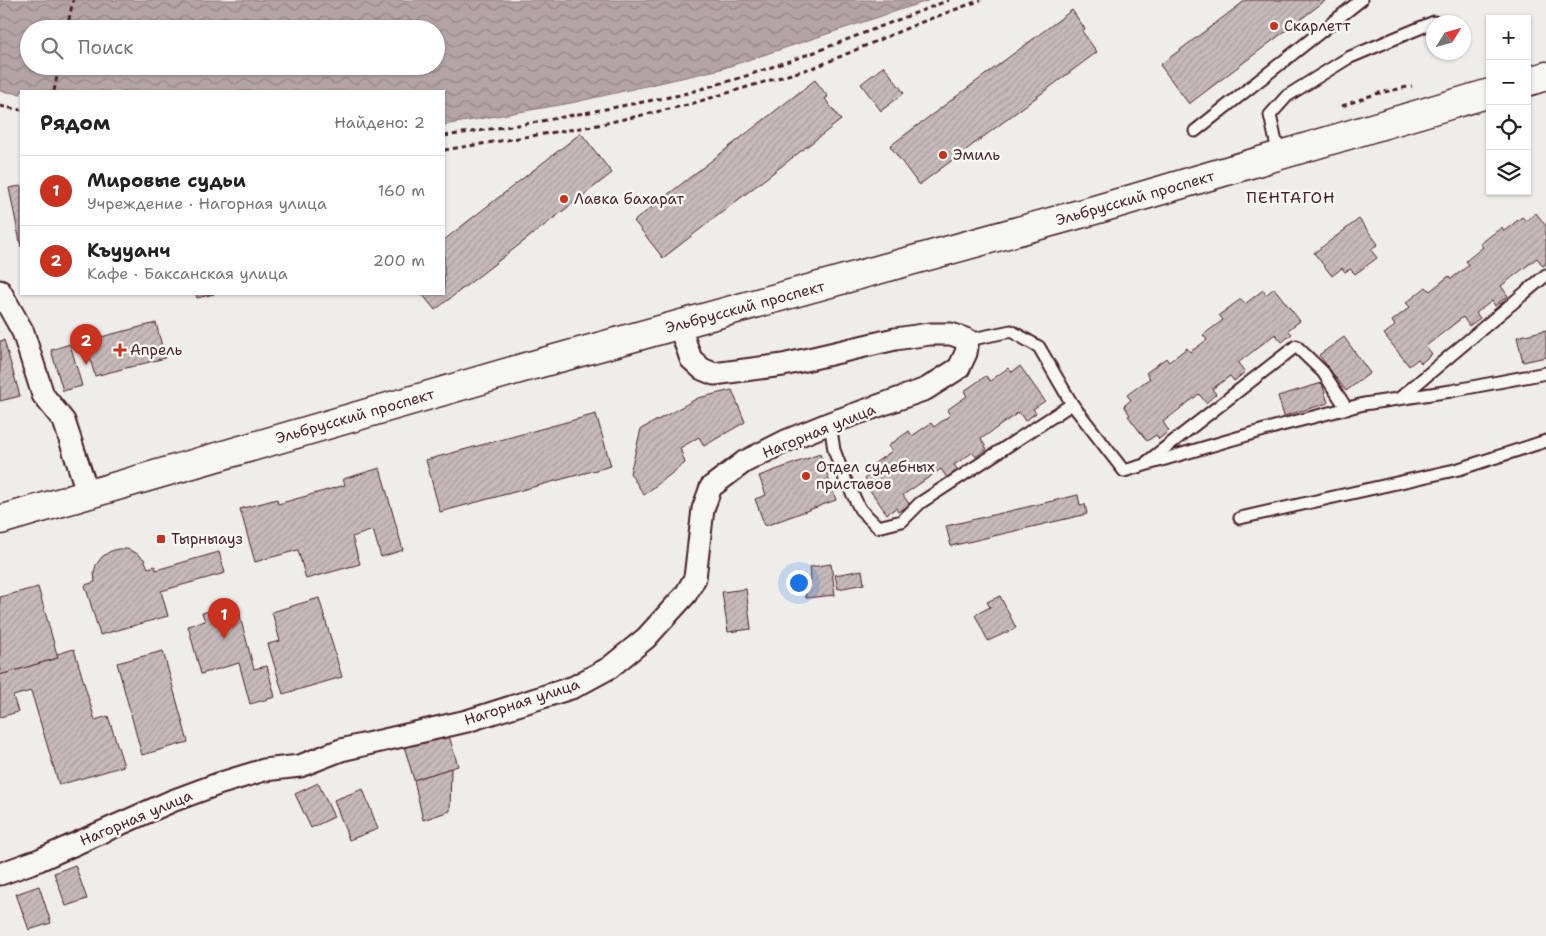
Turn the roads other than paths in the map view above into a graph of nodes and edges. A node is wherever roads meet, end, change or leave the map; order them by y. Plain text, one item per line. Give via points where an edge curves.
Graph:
1 (1361, 0) edge
2 (1426, 25) edge
3 (1546, 76) edge
4 (1531, 81) edge
5 (1486, 94) edge
6 (1195, 131) dead end
7 (1279, 157) junction
8 (1546, 275) edge
9 (0, 291) edge
10 (679, 325) junction
11 (968, 340) junction
12 (1546, 373) edge
13 (1399, 398) junction
14 (1072, 404) junction
15 (1347, 409) junction
16 (830, 423) junction
17 (1546, 441) edge
18 (1140, 466) junction
19 (88, 494) junction
20 (1240, 518) dead end
21 (0, 520) edge
22 (0, 874) edge

1 - 6 lane
2 - 7 lane via 1348,58 1287,96 1270,115
3 - 4 main road
5 - 7 main road, Эльбрусский проспект
7 - 10 main road, Эльбрусский проспект
8 - 13 lane
9 - 19 street via 23,332 43,395 64,421
10 - 11 street via 691,359 702,370 714,374 783,365 930,334 951,334
10 - 19 main road, Эльбрусский проспект
11 - 14 lane via 1011,331 1039,347
11 - 16 street, Нагорная улица via 960,368 926,389
12 - 13 lane
13 - 15 lane
14 - 16 lane via 920,503 902,521 878,527 860,508 845,478 834,450
14 - 18 lane via 1124,471
15 - 18 lane
15 - 18 lane via 1323,372 1296,346
16 - 22 street, Нагорная улица via 744,462 711,487 703,509 695,578 686,594 646,638 609,668 574,687 467,721 341,750 300,766 264,770 218,784
17 - 20 lane via 1459,469
19 - 21 main road, Эльбрусский проспект

